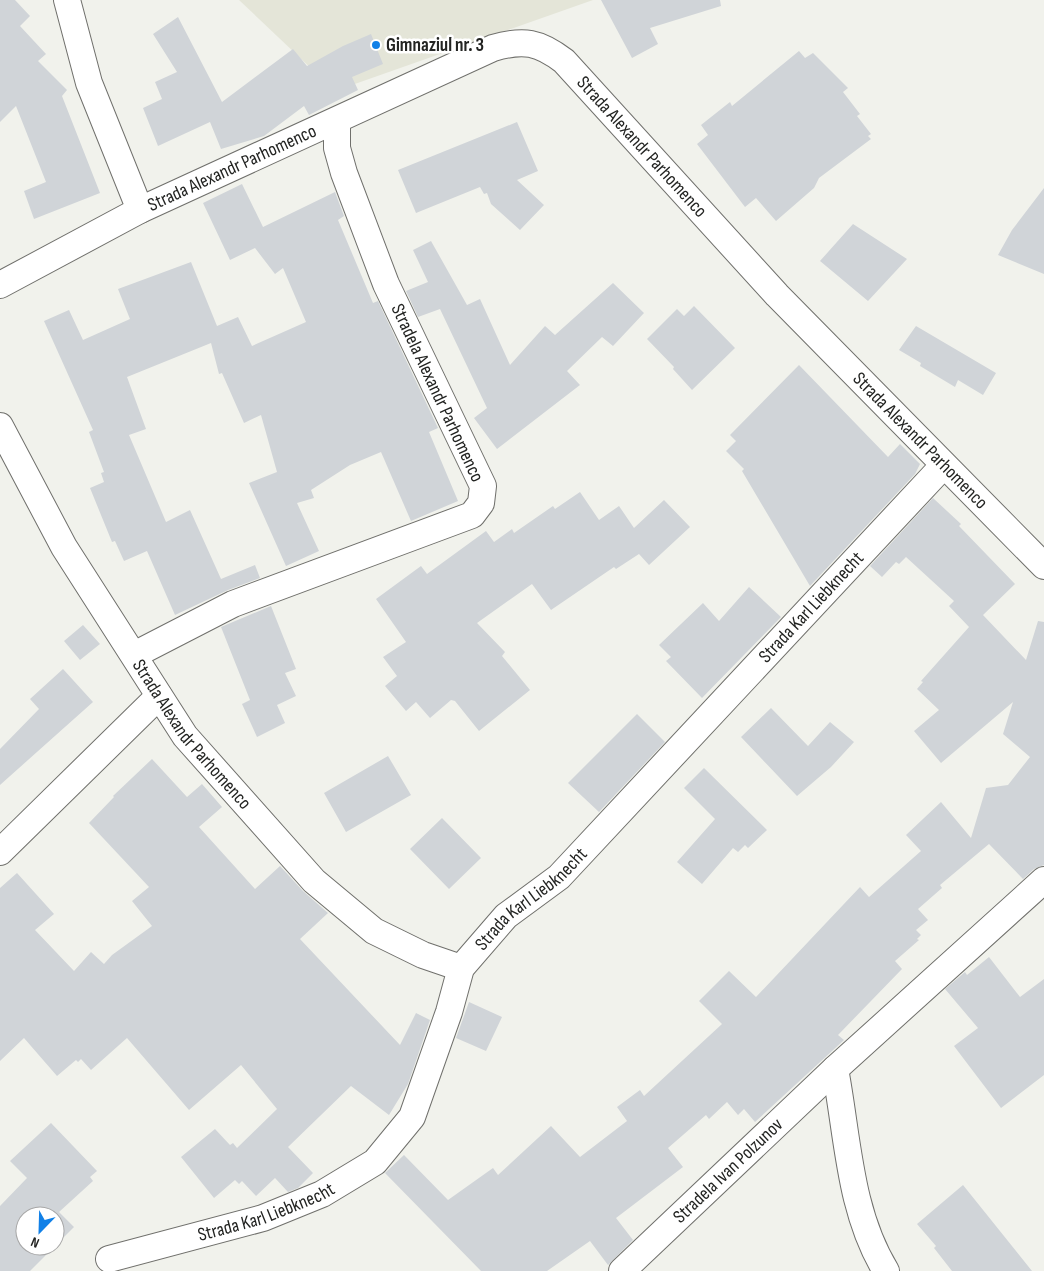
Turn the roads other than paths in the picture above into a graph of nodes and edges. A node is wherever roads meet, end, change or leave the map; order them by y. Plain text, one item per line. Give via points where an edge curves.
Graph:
1 (67, 0) edge
2 (337, 121) junction
3 (140, 210) junction
4 (0, 285) edge
5 (0, 426) edge
6 (943, 466) junction
7 (1044, 566) edge
8 (134, 655) junction
9 (159, 696) junction
10 (0, 852) edge
11 (1044, 880) edge
12 (460, 968) junction
13 (835, 1069) junction
14 (109, 1259) dead end
15 (622, 1271) edge
16 (886, 1271) edge

1 - 3 street, Strada Alexandr Parhomenco via 89,83
2 - 3 street, Strada Alexandr Parhomenco
2 - 6 street, Strada Alexandr Parhomenco via 493,48 530,42 548,49 564,61 777,294
2 - 8 street, Stradela Alexandr Parhomenco via 337,148 386,284 483,486 481,503 472,515 232,604
3 - 4 street, Strada Alexandr Parhomenco
5 - 8 street, Strada Alexandr Parhomenco via 64,547
6 - 7 street, Strada Alexandr Parhomenco
6 - 12 street, Strada Karl Liebknecht via 559,876 506,916
8 - 9 street, Strada Alexandr Parhomenco
9 - 10 street
9 - 12 street, Strada Alexandr Parhomenco via 185,736 314,881 374,931 423,955
11 - 13 street, Stradela Ivan Polzunov
12 - 14 street, Strada Karl Liebknecht via 449,1012 412,1117 375,1162 322,1194 263,1218
13 - 15 street, Stradela Ivan Polzunov
13 - 16 street via 858,1207 875,1253

